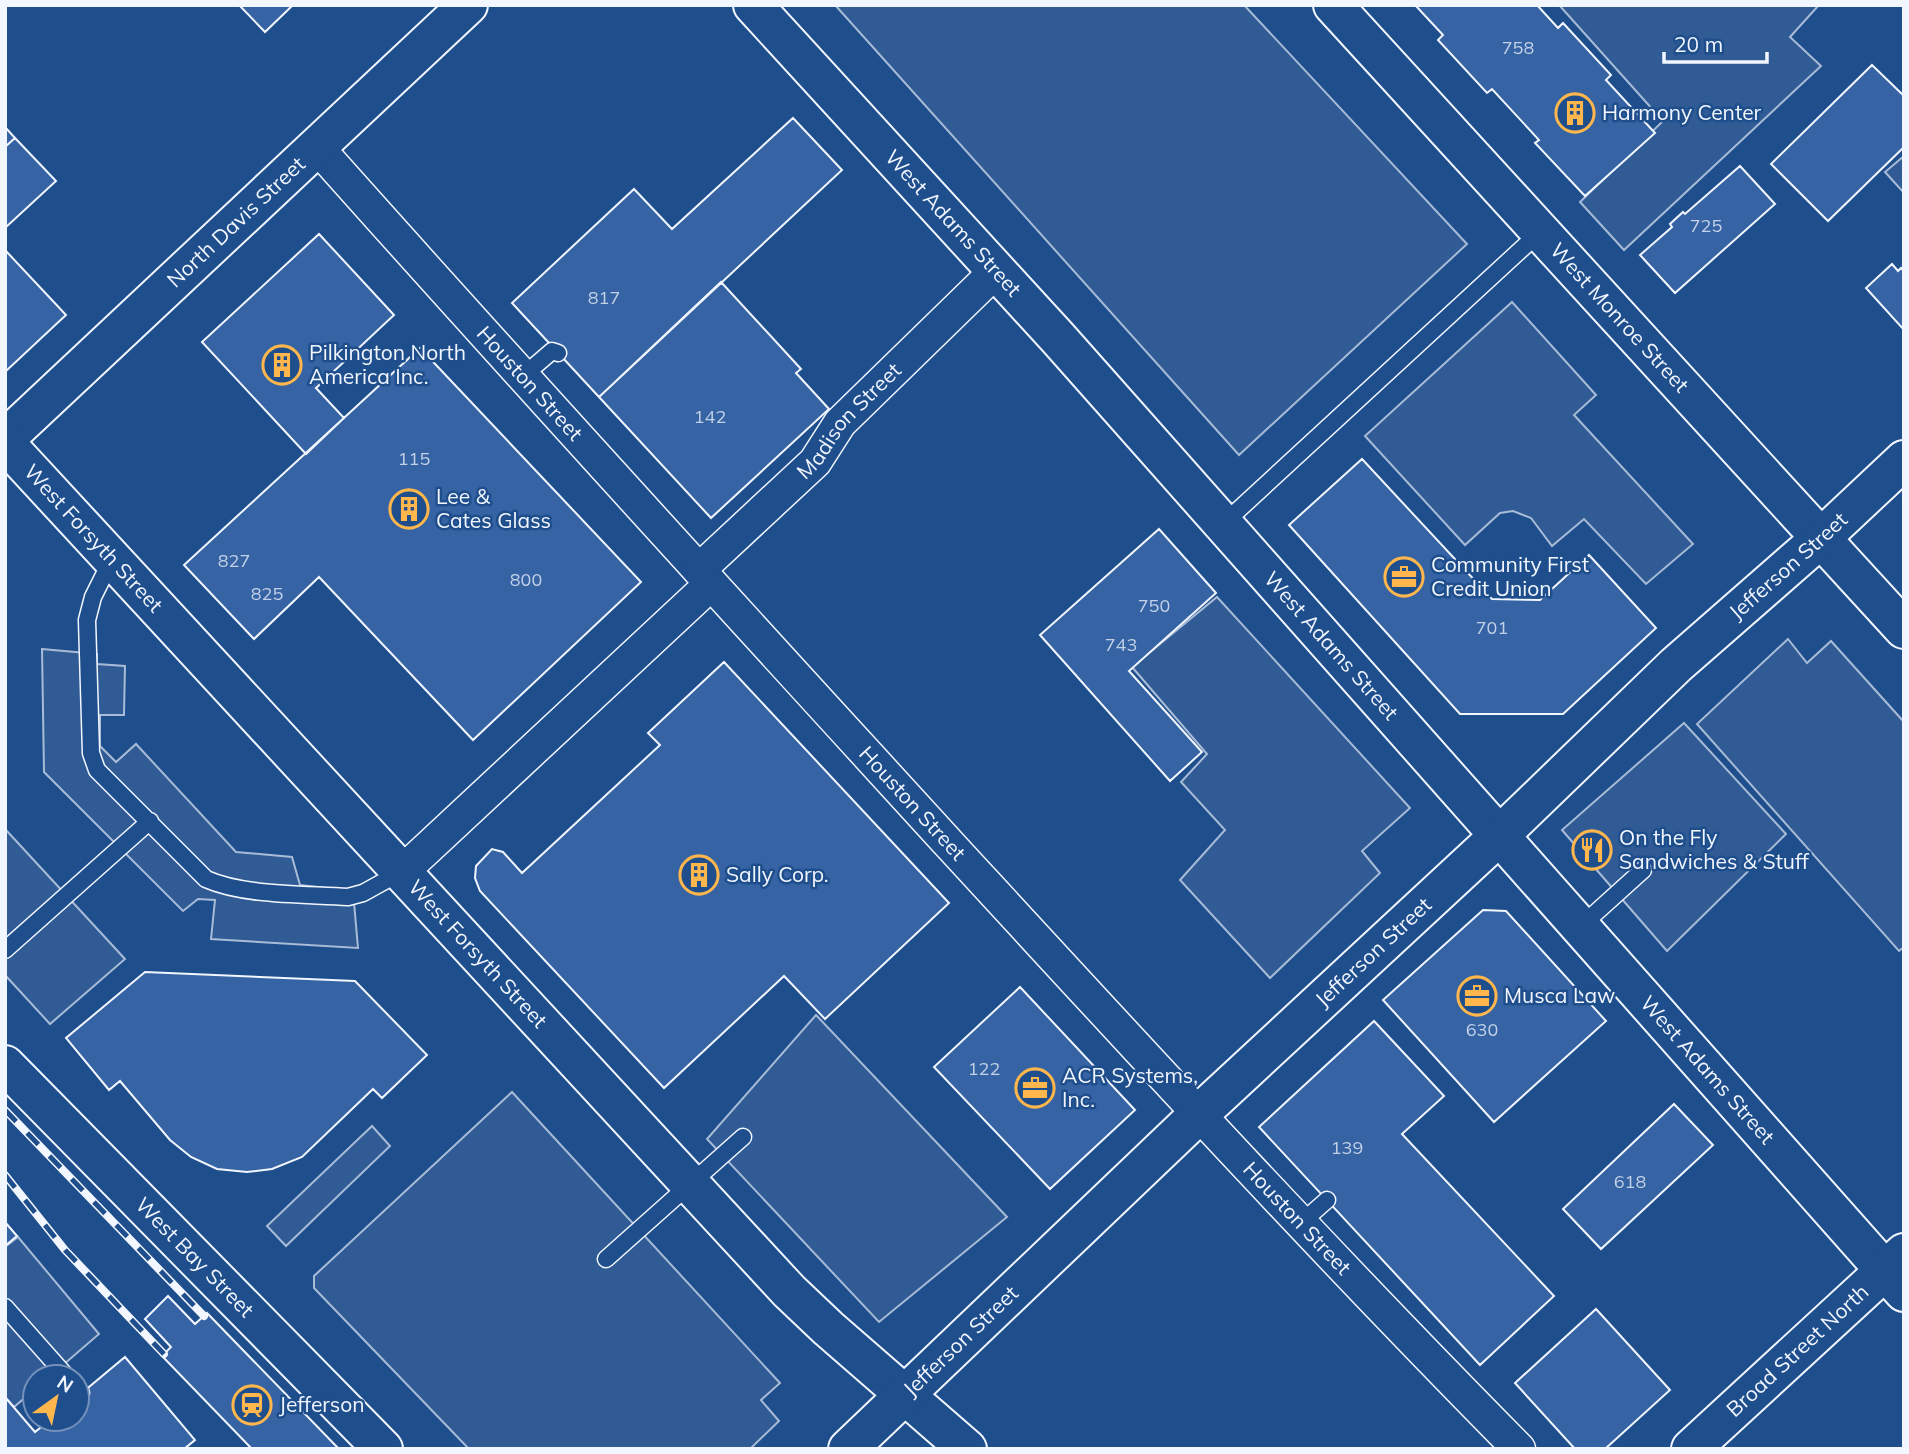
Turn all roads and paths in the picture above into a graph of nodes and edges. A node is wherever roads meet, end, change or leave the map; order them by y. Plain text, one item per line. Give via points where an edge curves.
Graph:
1 (468, 5) edge
2 (753, 5) edge
3 (1333, 5) edge
4 (317, 147) junction
5 (1540, 232) junction
6 (997, 270) junction
7 (558, 353) dead end
8 (523, 376) junction
9 (5, 441) edge
10 (1904, 460) edge
11 (1223, 524) junction
12 (1820, 539) junction
13 (112, 559) junction
14 (705, 577) junction
15 (1904, 629) edge
16 (150, 821) junction
17 (1500, 835) junction
18 (1643, 870) dead end
19 (402, 872) junction
20 (1581, 926) junction
21 (5, 950) edge
22 (5, 1065) edge
23 (1199, 1114) junction
24 (743, 1137) dead end
25 (690, 1184) junction
26 (1326, 1200) dead end
27 (1301, 1223) junction
28 (606, 1259) dead end
29 (1897, 1272) edge
30 (5, 1307) edge
31 (55, 1363) edge
32 (903, 1395) junction
33 (383, 1449) edge
34 (848, 1449) edge
35 (967, 1449) edge
36 (1519, 1449) edge
37 (1692, 1449) edge

1 - 4 main road, North Davis Street
2 - 6 main road, West Adams Street
3 - 5 main road, West Monroe Street
4 - 8 street, Houston Street
4 - 9 main road, North Davis Street
5 - 11 lane
5 - 12 main road, West Monroe Street
6 - 11 main road, West Adams Street
6 - 14 street, Madison Street via 840,423 815,462
7 - 8 lane via 552,351
8 - 14 street, Houston Street
9 - 13 main road, West Forsyth Street
10 - 12 main road, Jefferson Street
11 - 17 main road, West Adams Street
12 - 15 main road, West Monroe Street
12 - 17 main road, Jefferson Street via 1676,665
13 - 16 lane via 87,620 91,753 97,770
13 - 19 main road, West Forsyth Street
14 - 19 street, Madison Street
14 - 23 street, Houston Street
16 - 19 lane via 206,879 221,886 348,897 363,894
16 - 21 lane
17 - 20 main road, West Adams Street
17 - 23 main road, Jefferson Street
18 - 20 lane
19 - 25 main road, West Forsyth Street
20 - 29 main road, West Adams Street
22 - 33 main road, West Bay Street
23 - 27 street, Houston Street
23 - 32 main road, Jefferson Street
24 - 25 lane
25 - 28 lane
25 - 32 main road, West Forsyth Street via 789,1291
26 - 27 lane
27 - 36 street, Houston Street
29 - 37 main road, Broad Street North
30 - 31 lane
32 - 34 main road, Jefferson Street
32 - 35 main road, West Forsyth Street

